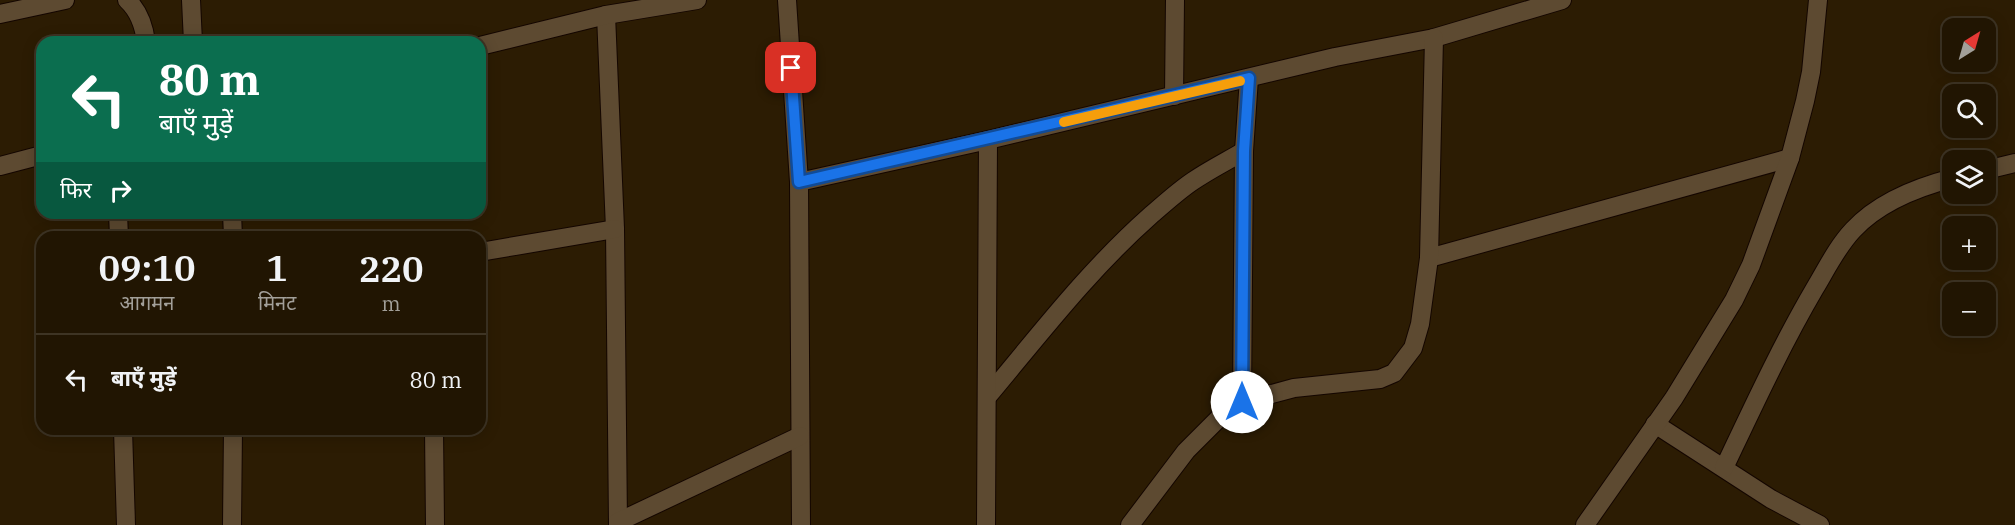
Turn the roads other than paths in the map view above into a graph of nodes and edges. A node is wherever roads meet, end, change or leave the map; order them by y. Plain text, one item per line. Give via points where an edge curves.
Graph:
1 (65, 0) edge
2 (127, 0) edge
3 (191, 0) edge
4 (697, 0) edge
5 (787, 0) edge
6 (1175, 0) edge
7 (1562, 0) edge
8 (1818, 0) edge
9 (0, 14) edge
10 (606, 15) junction
11 (145, 36) edge
12 (193, 36) edge
13 (1434, 38) junction
14 (486, 45) edge
15 (1249, 78) junction
16 (1174, 96) junction
17 (988, 140) junction
18 (1244, 151) junction
19 (36, 157) edge
20 (1790, 158) junction
21 (2015, 163) edge
22 (0, 166) edge
23 (1996, 168) edge
24 (799, 182) junction
25 (1942, 182) edge
26 (615, 229) junction
27 (486, 251) edge
28 (1428, 258) junction
29 (987, 396) junction
30 (1242, 402) junction
31 (1655, 423) junction
32 (123, 435) edge
33 (233, 435) edge
34 (434, 435) edge
35 (800, 436) junction
36 (1724, 468) junction
37 (618, 524) edge
38 (126, 525) edge
39 (232, 525) edge
40 (435, 525) edge
41 (801, 525) edge
42 (986, 525) edge
43 (1130, 525) edge
44 (1585, 525) edge
45 (1820, 525) edge

1 - 9 street
2 - 11 street via 137,12
3 - 12 street
4 - 10 street
5 - 24 street
6 - 16 street
7 - 13 street
8 - 20 street via 1811,72
10 - 14 street
10 - 26 street
13 - 15 street
13 - 28 street
15 - 16 street
15 - 18 street
16 - 17 street
17 - 24 street
17 - 29 street
18 - 29 street via 1192,182 1108,255
18 - 30 street
19 - 22 street
20 - 28 street
20 - 31 street via 1734,300
21 - 23 street
24 - 35 street
25 - 36 street via 1905,194 1853,230 1803,308
26 - 27 street
26 - 37 street
28 - 30 street via 1413,348 1394,373 1380,379 1294,388
29 - 42 street
30 - 43 street via 1223,414 1186,451
31 - 36 street
31 - 44 street
32 - 38 street
33 - 39 street
34 - 40 street
35 - 37 street
35 - 41 street
36 - 45 street

